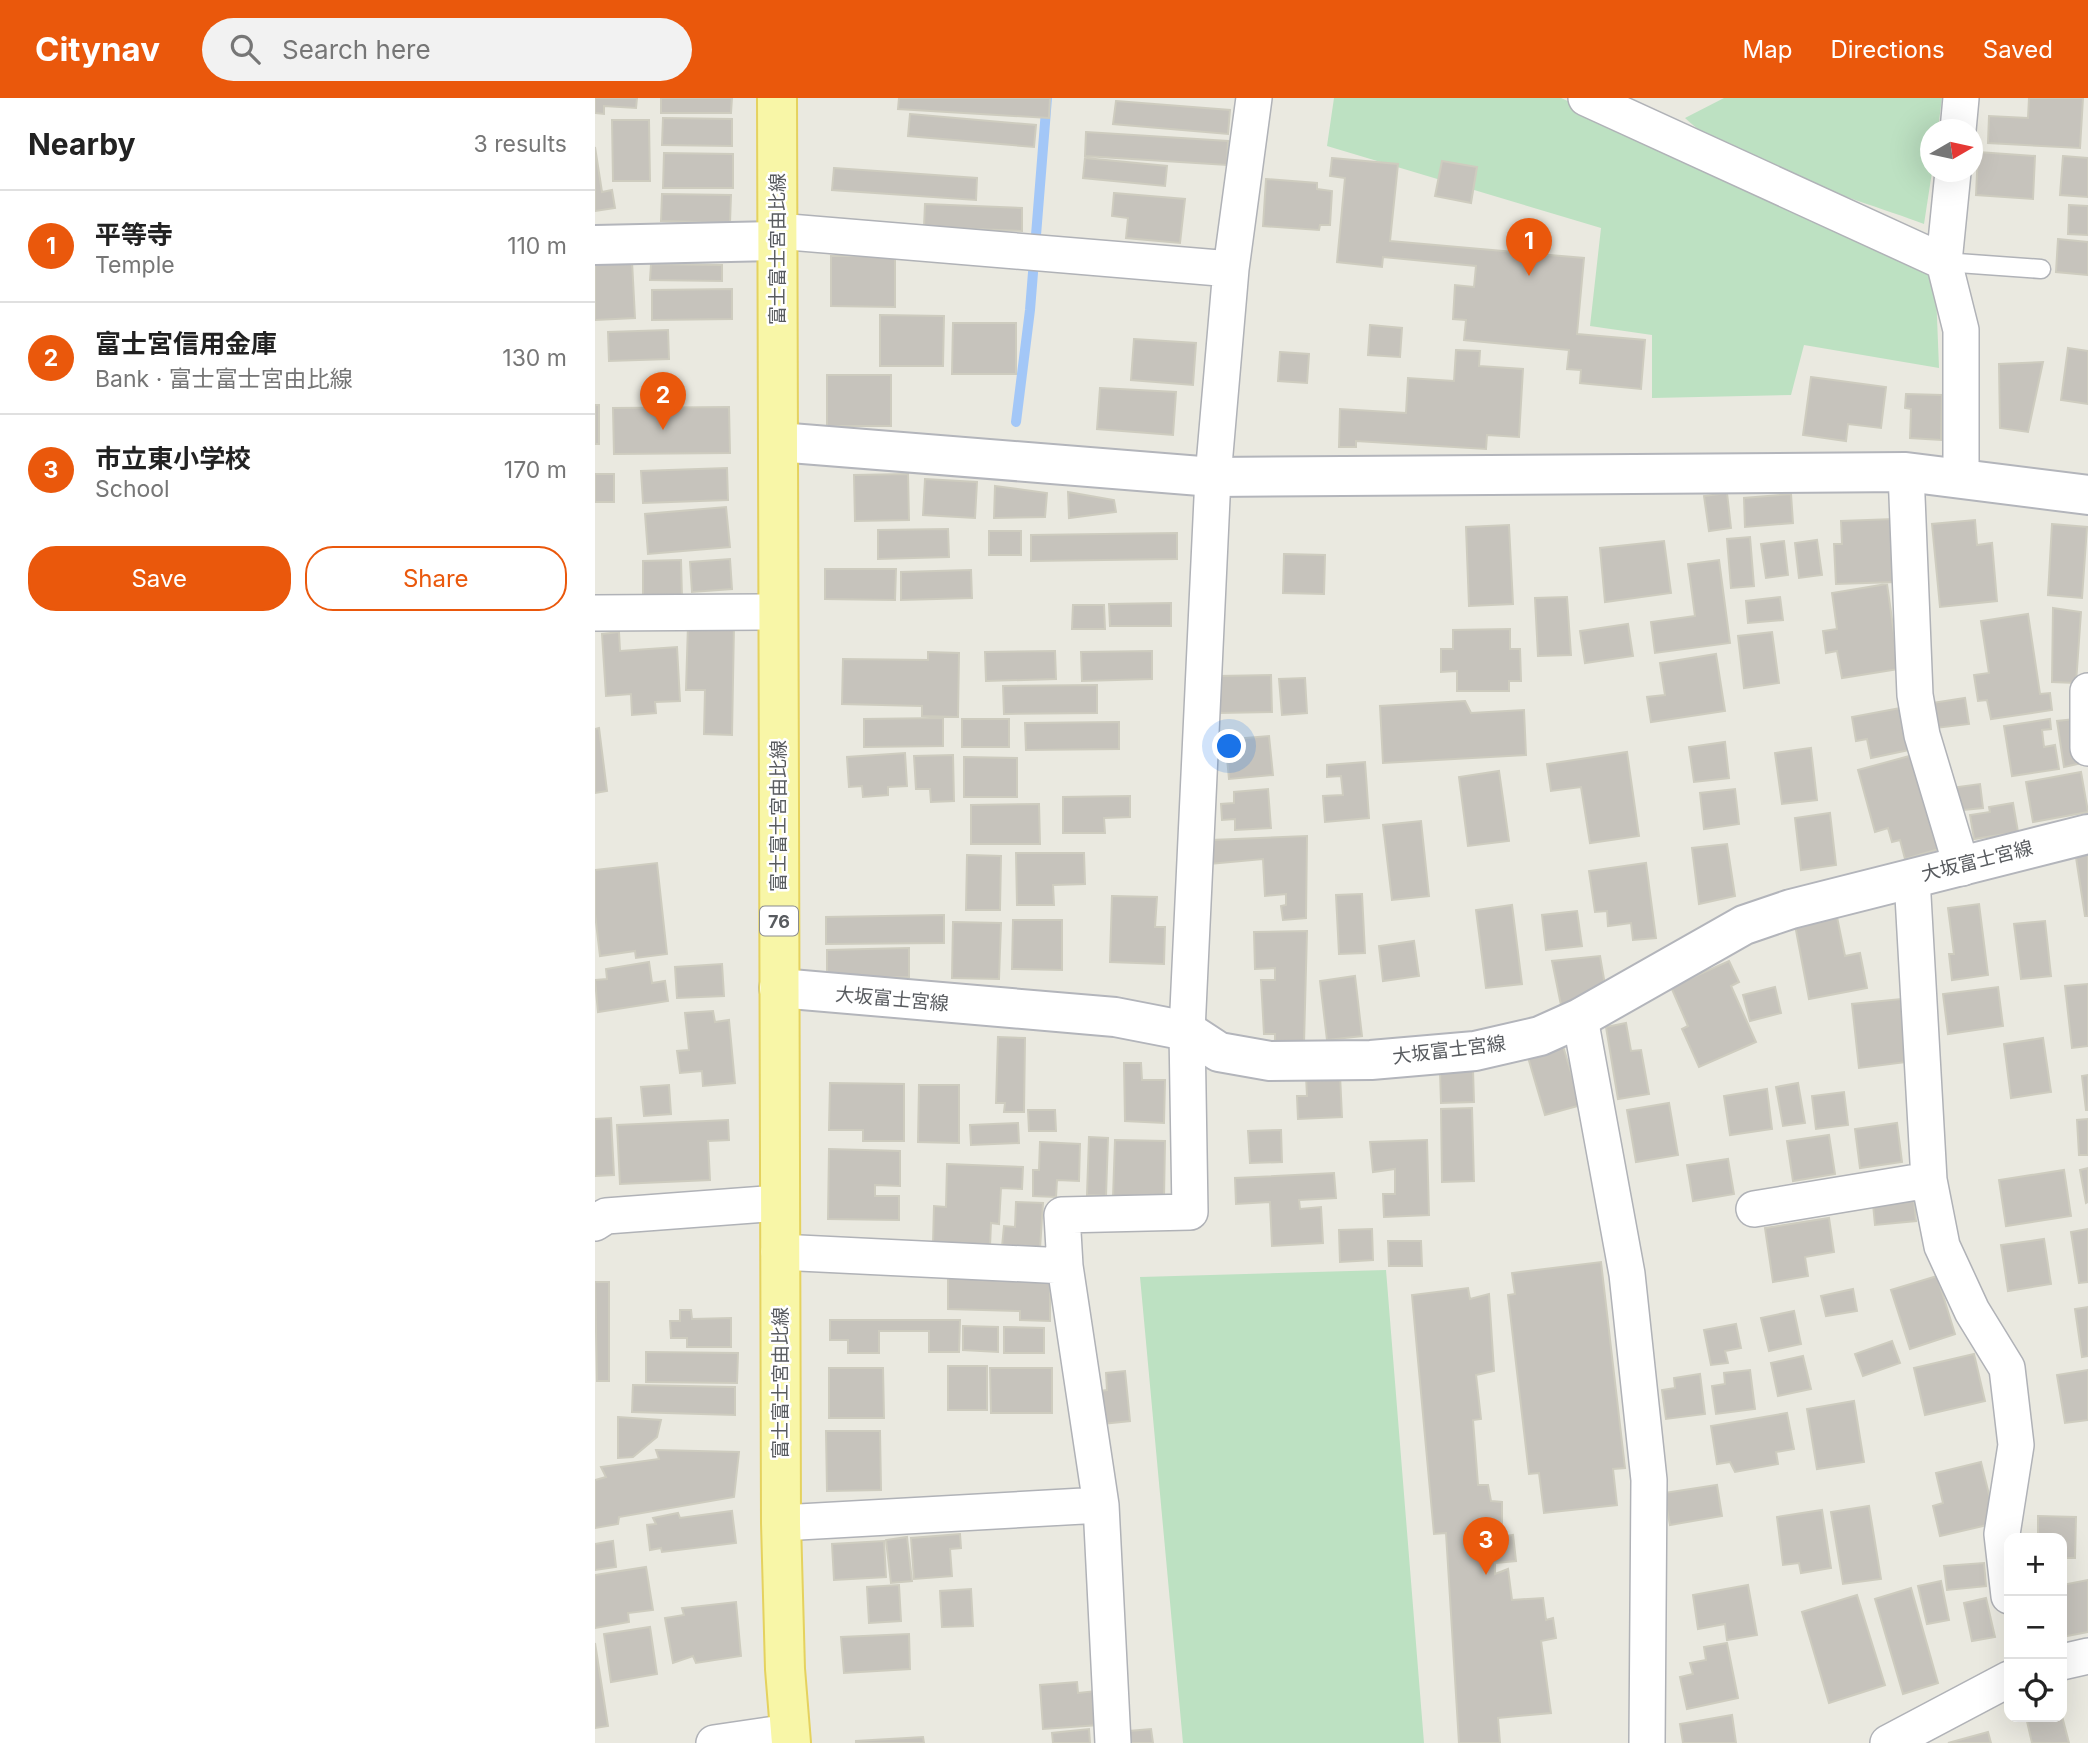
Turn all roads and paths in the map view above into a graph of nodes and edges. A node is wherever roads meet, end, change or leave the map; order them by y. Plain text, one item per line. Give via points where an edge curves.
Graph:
1 (777, 98) edge
2 (1254, 98) edge
3 (1586, 98) edge
4 (1961, 98) edge
5 (1959, 119) edge
6 (1953, 182) edge
7 (777, 236) junction
8 (595, 245) edge
9 (1944, 262) junction
10 (1231, 269) junction
11 (2041, 270) dead end
12 (778, 442) junction
13 (1906, 472) junction
14 (1213, 477) junction
15 (1961, 479) junction
16 (2088, 495) edge
17 (778, 612) junction
18 (595, 613) edge
19 (2088, 691) edge
20 (2088, 748) edge
21 (2088, 834) edge
22 (1962, 868) junction
23 (1912, 878) junction
24 (779, 988) junction
25 (1580, 1018) junction
26 (1187, 1031) junction
27 (1929, 1180) junction
28 (779, 1203) junction
29 (1754, 1209) dead end
30 (595, 1223) edge
31 (779, 1252) junction
32 (1065, 1266) junction
33 (1101, 1505) junction
34 (781, 1523) junction
35 (2009, 1596) edge
36 (2088, 1657) edge
37 (2067, 1661) edge
38 (2004, 1682) edge
39 (790, 1737) edge
40 (714, 1743) edge
41 (1113, 1743) edge
42 (1647, 1743) edge
43 (1888, 1743) edge

1 - 7 main road, 富士富士宮由比線 / 76
2 - 10 street
3 - 9 street
4 - 5 street
6 - 9 street
7 - 8 street
7 - 10 street
7 - 12 main road, 富士富士宮由比線 / 76
9 - 11 lane
9 - 15 street via 1961,330
10 - 14 street
12 - 14 street
12 - 17 main road, 富士富士宮由比線 / 76
13 - 14 street
13 - 15 street
13 - 22 street via 1915,695 1922,735
14 - 26 street
15 - 16 street
17 - 18 street
17 - 24 main road, 富士富士宮由比線 / 76
19 - 20 street
21 - 22 street, 大坂富士宮線
22 - 23 street, 大坂富士宮線
23 - 25 street, 大坂富士宮線 via 1744,925
23 - 27 street
24 - 26 street, 大坂富士宮線 via 1062,1010
24 - 28 main road, 富士富士宮由比線 / 76
25 - 26 street, 大坂富士宮線 via 1540,1036 1475,1051 1371,1060 1270,1061 1219,1052
25 - 42 street via 1626,1274 1649,1480
26 - 32 street via 1190,1212 1062,1215
27 - 29 street
27 - 35 street via 1942,1246 1972,1311 2007,1368 2017,1445 2002,1534
28 - 30 street via 606,1216
28 - 31 main road, 富士富士宮由比線 / 76
31 - 32 street
31 - 34 main road, 富士富士宮由比線 / 76
32 - 33 street
33 - 34 street
33 - 41 street
34 - 39 main road, 富士富士宮由比線 / 76
36 - 37 street
38 - 43 street
39 - 40 street

